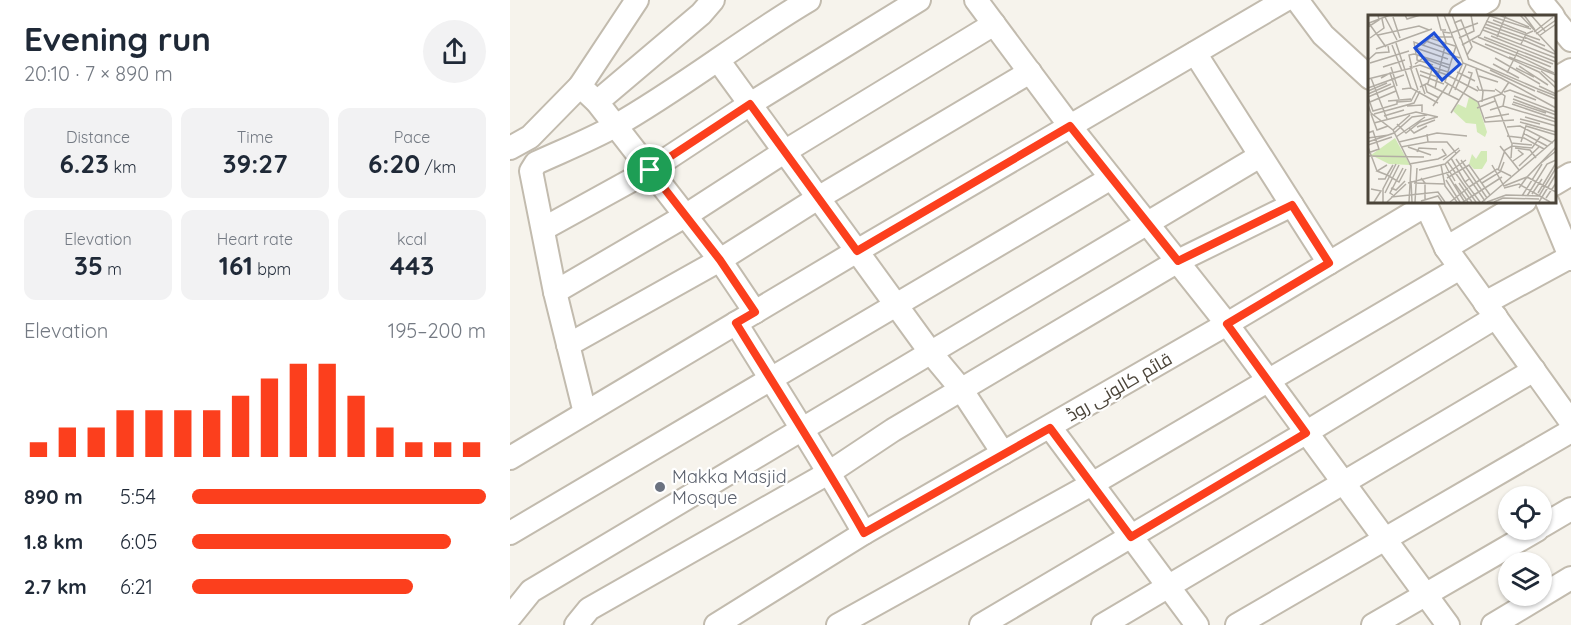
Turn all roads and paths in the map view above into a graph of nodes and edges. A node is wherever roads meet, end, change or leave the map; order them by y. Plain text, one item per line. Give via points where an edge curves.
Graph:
1 (637, 0) edge
2 (713, 0) edge
3 (793, 0) edge
4 (809, 0) edge
5 (919, 0) edge
6 (976, 0) edge
7 (1285, 0) edge
8 (1297, 0) edge
9 (1488, 0) edge
10 (1540, 0) edge
11 (1463, 15) edge
12 (1552, 15) edge
13 (774, 21) junction
14 (1556, 21) edge
15 (994, 24) junction
16 (1571, 40) edge
17 (1195, 53) junction
18 (718, 60) junction
19 (1571, 70) edge
20 (1030, 72) junction
21 (1368, 74) edge
22 (1556, 79) edge
23 (580, 86) junction
24 (597, 102) junction
25 (750, 104) junction
26 (615, 126) junction
27 (1070, 126) junction
28 (510, 148) edge
29 (784, 152) junction
30 (1260, 156) junction
31 (650, 170) junction
32 (1571, 174) edge
33 (1111, 178) junction
34 (1556, 183) edge
35 (818, 198) junction
36 (1524, 202) edge
37 (1547, 202) edge
38 (1426, 203) edge
39 (1292, 205) junction
40 (685, 216) junction
41 (1148, 224) junction
42 (543, 229) junction
43 (1446, 248) junction
44 (857, 251) junction
45 (1571, 258) edge
46 (720, 260) junction
47 (1178, 261) junction
48 (1329, 263) junction
49 (1461, 268) junction
50 (555, 292) junction
51 (896, 305) junction
52 (1491, 310) junction
53 (746, 317) junction
54 (1227, 324) junction
55 (568, 345) junction
56 (931, 353) junction
57 (1534, 370) junction
58 (771, 379) junction
59 (1268, 381) junction
60 (961, 389) junction
61 (585, 413) junction
62 (1571, 422) edge
63 (1050, 428) junction
64 (802, 430) junction
65 (1571, 431) edge
66 (1306, 433) junction
67 (1003, 453) junction
68 (510, 458) edge
69 (830, 472) junction
70 (1092, 484) junction
71 (1342, 484) junction
72 (1571, 509) edge
73 (1552, 520) edge
74 (510, 533) edge
75 (864, 533) junction
76 (1131, 537) junction
77 (1384, 540) junction
78 (1520, 540) edge
79 (1571, 578) edge
80 (1168, 586) junction
81 (1425, 594) junction
82 (510, 617) edge
83 (576, 625) edge
84 (716, 625) edge
85 (838, 625) edge
86 (981, 625) edge
87 (1103, 625) edge
88 (1197, 625) edge
89 (1237, 625) edge
90 (1373, 625) edge
91 (1448, 625) edge
92 (1493, 625) edge

1 - 23 street
2 - 24 street
3 - 13 street
4 - 13 street
5 - 25 street
6 - 15 street
7 - 17 street
8 - 21 street via 1323,35
9 - 11 street
10 - 12 street
13 - 18 street
14 - 16 street
15 - 20 street
15 - 29 street
17 - 27 street
17 - 30 street
18 - 25 street
18 - 26 street
19 - 22 street
20 - 27 street
20 - 35 street
23 - 24 street
23 - 28 street via 530,137
24 - 26 street
25 - 29 street
25 - 31 street
26 - 31 street
26 - 42 street via 536,164 531,171
27 - 33 street
27 - 44 street
29 - 35 street
29 - 40 street
30 - 39 street
30 - 41 street
31 - 40 street
31 - 42 street
32 - 34 street
33 - 41 street
33 - 51 street
35 - 44 street
35 - 46 street
36 - 43 street
37 - 45 street
38 - 43 street
38 - 48 street, قائم کالونی روڈ
39 - 47 street
39 - 48 street
40 - 46 street
40 - 50 street
41 - 47 street
41 - 56 street
42 - 50 street
43 - 49 street
44 - 51 street
44 - 53 street
45 - 52 street
46 - 53 street
46 - 55 street
47 - 54 street
47 - 60 street
48 - 54 street, قائم کالونی روڈ
49 - 52 street
49 - 59 street
50 - 55 street
51 - 56 street
51 - 58 street
52 - 57 street
52 - 66 street
53 - 58 street
53 - 61 street
54 - 59 street
54 - 63 street, قائم کالونی روڈ
55 - 61 street
56 - 60 street
56 - 64 street
57 - 62 street
57 - 71 street
58 - 64 street
58 - 74 street
59 - 66 street
59 - 70 street
60 - 67 street
60 - 69 street
61 - 68 street
63 - 67 street, قائم کالونی روڈ
63 - 70 street
64 - 69 street
64 - 82 street via 531,591
65 - 77 street
66 - 71 street
66 - 76 street
67 - 75 street, قائم کالونی روڈ
69 - 75 street
69 - 83 street via 590,609
70 - 76 street
70 - 85 street
71 - 77 street
71 - 80 street
72 - 73 street
75 - 84 street, قائم کالونی روڈ
76 - 80 street
76 - 86 street
77 - 81 street
77 - 89 street
78 - 81 street
79 - 92 street
80 - 87 street
80 - 88 street
81 - 90 street
81 - 91 street

